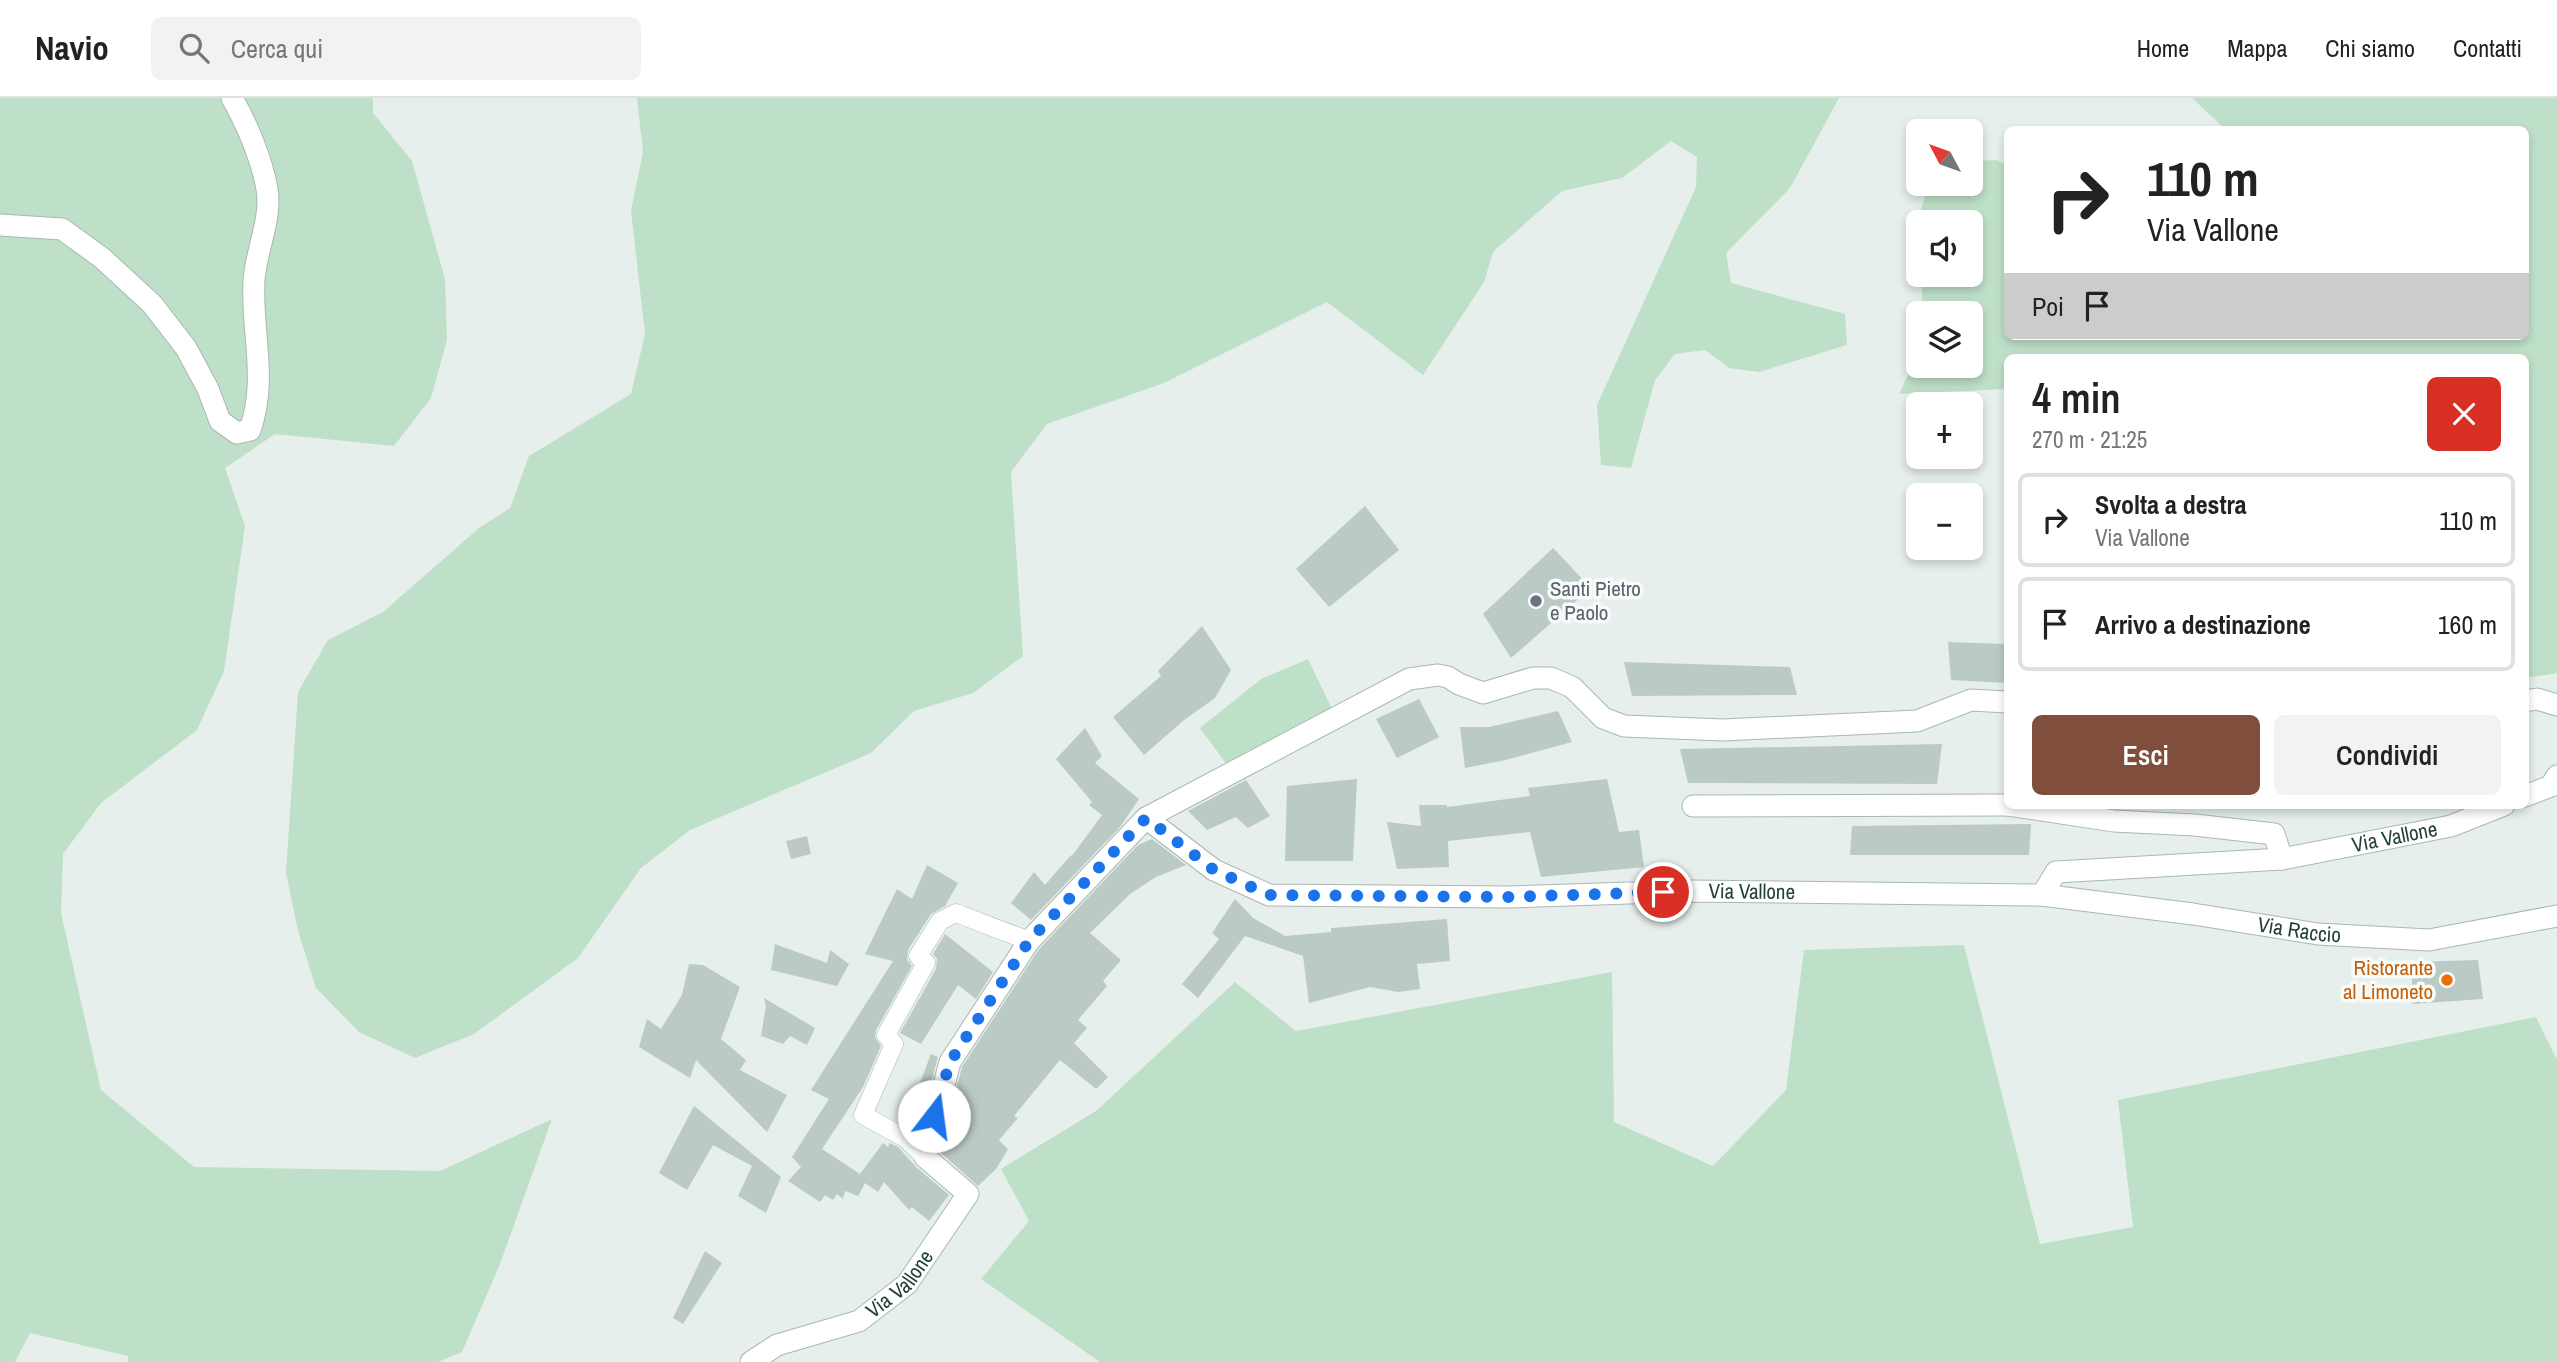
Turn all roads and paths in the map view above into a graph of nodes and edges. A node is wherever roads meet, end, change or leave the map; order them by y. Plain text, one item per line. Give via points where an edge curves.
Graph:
1 (232, 98) edge
2 (0, 225) edge
3 (2529, 700) edge
4 (2004, 702) edge
5 (2557, 705) edge
6 (2557, 776) edge
7 (2529, 794) edge
8 (2004, 805) edge
9 (1693, 806) dead end
10 (2035, 809) edge
11 (2494, 809) edge
12 (1146, 818) junction
13 (2282, 859) junction
14 (2042, 895) junction
15 (2557, 916) edge
16 (1029, 941) junction
17 (925, 1157) junction
18 (751, 1362) edge

1 - 2 street via 267,189 254,277 258,409 250,430 237,433 220,421 186,348 152,304 103,258 62,229
3 - 5 street
4 - 12 street via 1971,700 1917,721 1723,730 1624,726 1603,718 1572,687 1551,678 1533,678 1483,693 1438,675 1409,679
6 - 7 street via 2551,786
8 - 9 street
10 - 13 street via 2115,821 2274,834
11 - 13 street, Via Vallone via 2451,826
12 - 14 street, Via Vallone via 1214,870 1269,895 1508,897 1689,891
12 - 16 street
13 - 14 street, Via Vallone via 2056,872
14 - 15 street, Via Raccio via 2318,934 2429,940
16 - 17 street via 950,1062
16 - 17 street, Via Vallone via 956,913 940,921 918,956 926,964 886,1035 894,1044 863,1115 905,1138
17 - 18 street, Via Vallone via 968,1194 907,1284 859,1321 777,1345

